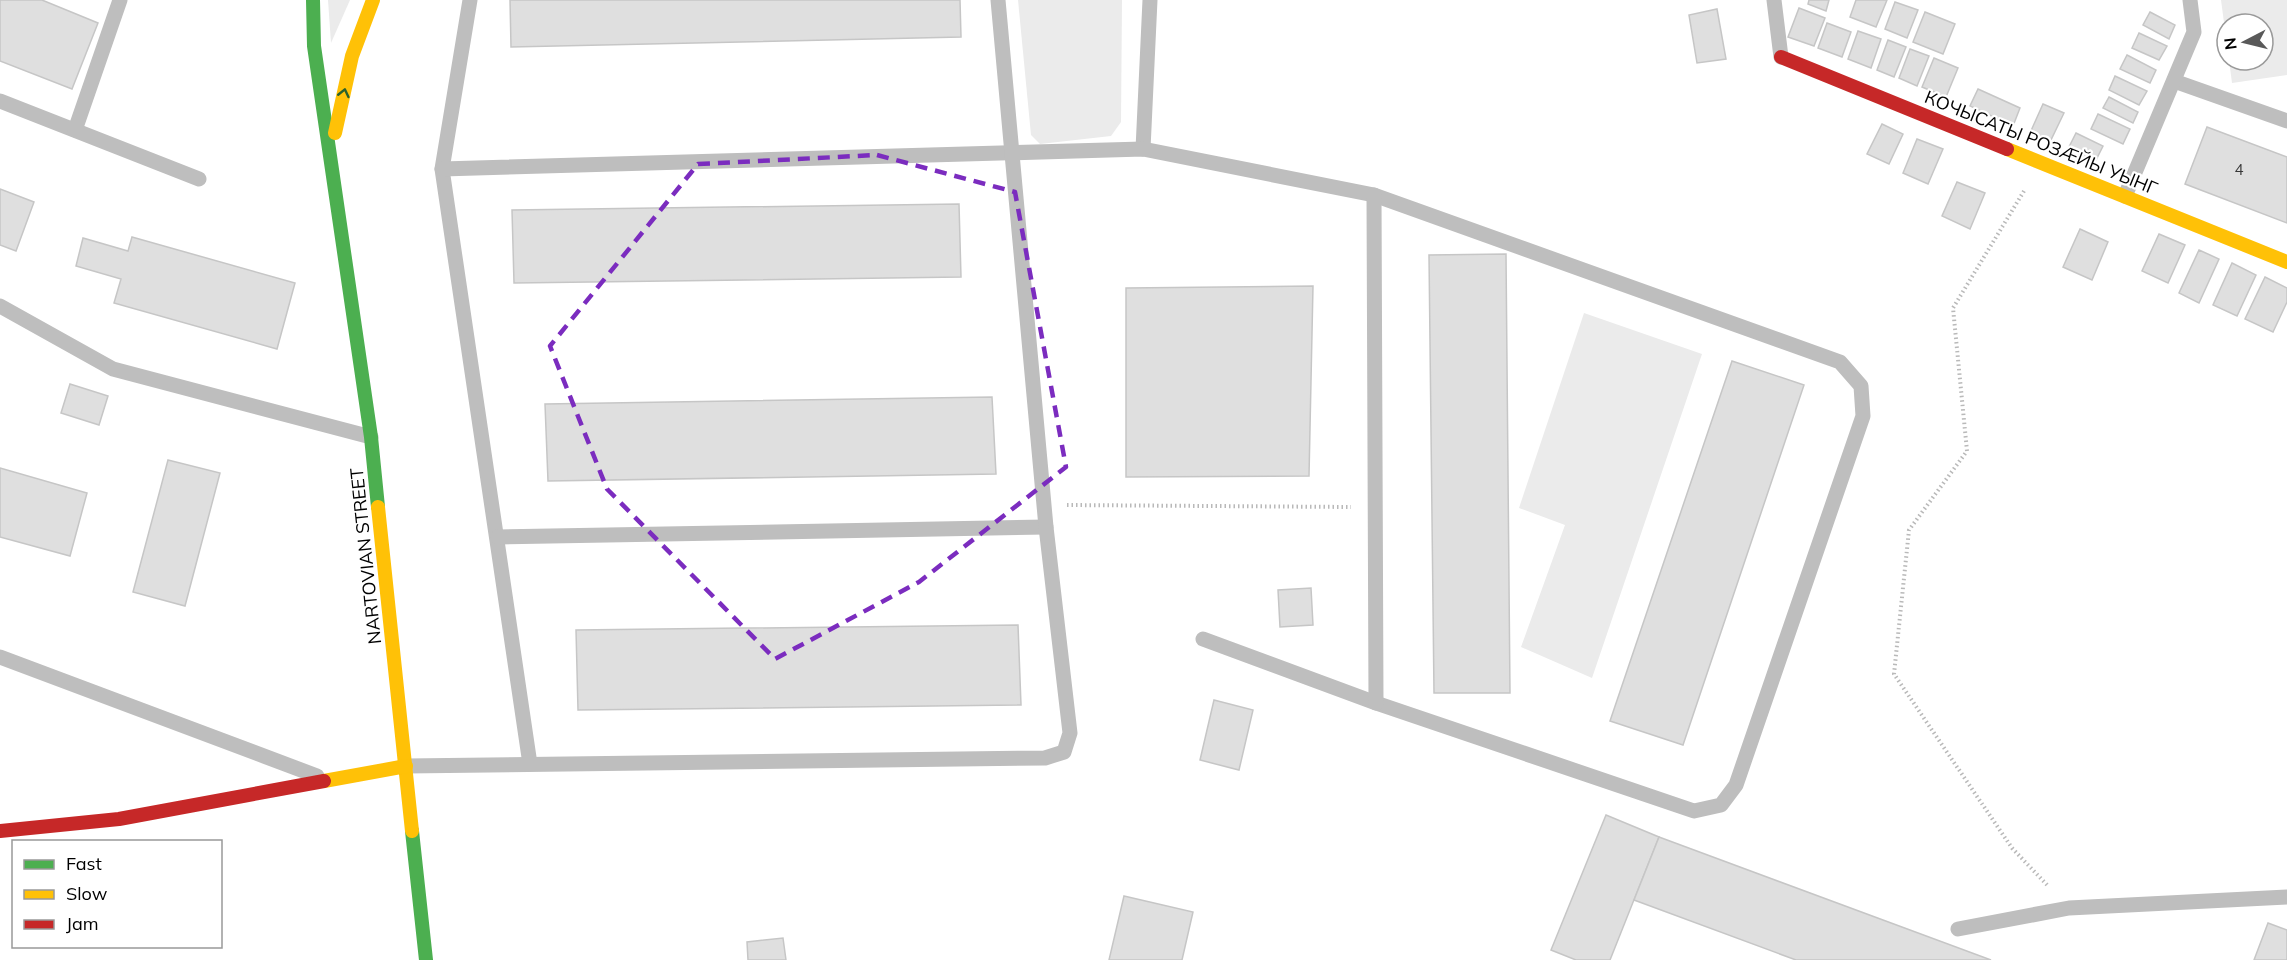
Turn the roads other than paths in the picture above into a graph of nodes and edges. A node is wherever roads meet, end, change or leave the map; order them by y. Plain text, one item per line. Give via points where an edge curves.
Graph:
1 (120, 0) edge
2 (313, 0) edge
3 (373, 0) edge
4 (470, 0) edge
5 (998, 0) edge
6 (1150, 0) edge
7 (1774, 0) edge
8 (2190, 0) edge
9 (1781, 57) joint
10 (2174, 81) junction
11 (0, 100) edge
12 (2287, 121) edge
13 (75, 130) junction
14 (1143, 149) junction
15 (331, 150) junction
16 (1013, 153) junction
17 (442, 170) junction
18 (199, 179) dead end
19 (1374, 195) junction
20 (2125, 196) junction
21 (2287, 262) edge
22 (0, 306) edge
23 (371, 437) junction
24 (1046, 527) junction
25 (498, 537) junction
26 (1203, 639) dead end
27 (0, 657) edge
28 (1376, 703) junction
29 (530, 764) junction
30 (406, 766) junction
31 (331, 781) junction
32 (0, 831) edge
33 (2287, 897) edge
34 (1958, 929) dead end
35 (426, 960) edge

1 - 13 lane
2 - 15 street, NARTOVIAN STREET via 314,46
15 -> 3 street, NARTOVIAN STREET via 352,56
4 - 17 lane
5 - 16 lane
6 - 14 lane
7 - 9 lane
8 - 10 lane via 2194,32
9 - 20 street, КОЧЫСАТЫ РОЗÆЙЫ УЫНГ
10 - 12 lane
10 - 20 lane
11 - 13 lane
13 - 18 lane
14 - 16 lane
14 - 19 lane
15 - 23 street, NARTOVIAN STREET
16 - 17 lane
16 - 24 lane
17 - 25 lane
19 - 28 lane
19 - 28 lane via 1840,362 1861,386 1863,416 1736,785 1721,805 1694,811
20 - 21 street, КОЧЫСАТЫ РОЗÆЙЫ УЫНГ
22 - 23 lane via 113,369
23 - 30 street, NARTOVIAN STREET
24 - 25 lane
24 - 29 lane via 1070,733 1064,752 1045,758
25 - 29 lane
26 - 28 lane
27 - 31 lane
29 - 30 lane
30 - 31 street
30 - 35 street, NARTOVIAN STREET
31 - 32 street via 119,819
33 - 34 lane via 2068,908

